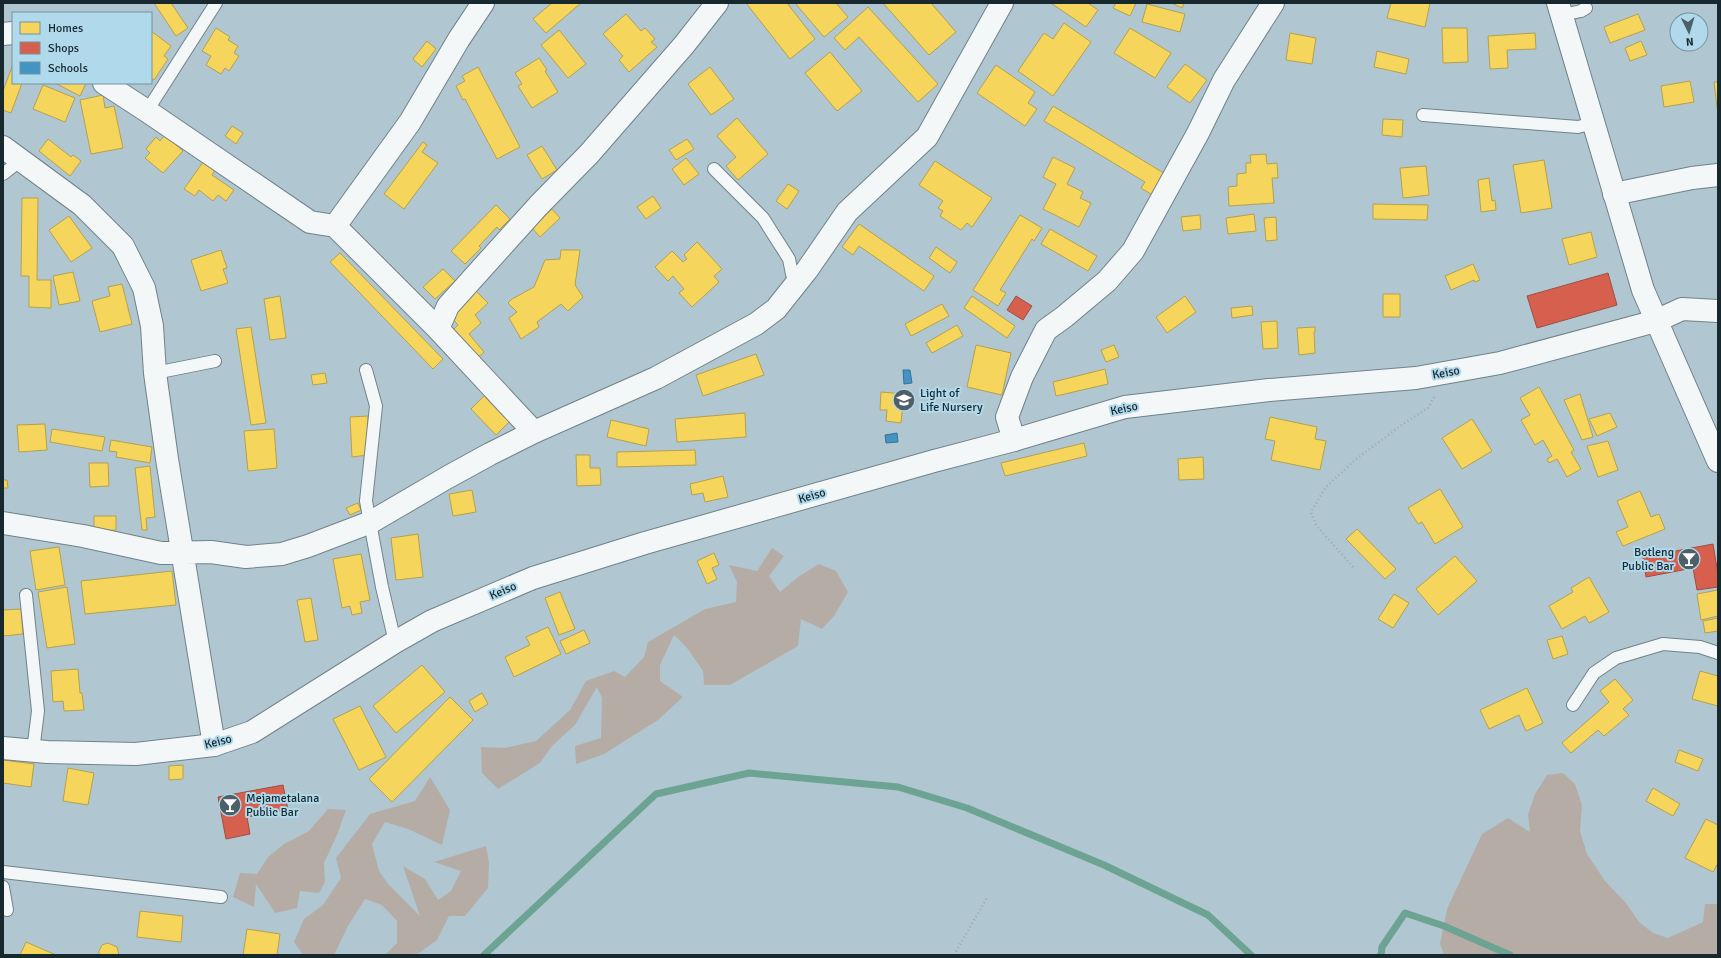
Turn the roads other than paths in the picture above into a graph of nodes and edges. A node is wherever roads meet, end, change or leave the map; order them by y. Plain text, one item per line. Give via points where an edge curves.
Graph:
1 (216, 3) edge
2 (483, 3) edge
3 (717, 3) edge
4 (1002, 3) edge
5 (1273, 3) edge
6 (1586, 8) dead end
7 (1560, 9) edge
8 (106, 84) edge
9 (147, 111) junction
10 (1423, 115) dead end
11 (1594, 123) junction
12 (3, 147) edge
13 (20, 160) junction
14 (714, 169) dead end
15 (3, 174) edge
16 (1718, 174) edge
17 (1614, 194) junction
18 (336, 226) junction
19 (797, 283) junction
20 (1718, 311) edge
21 (1656, 321) junction
22 (438, 329) junction
23 (215, 361) dead end
24 (366, 370) dead end
25 (155, 373) junction
26 (534, 432) junction
27 (1014, 440) junction
28 (1718, 460) edge
29 (370, 522) junction
30 (3, 523) edge
31 (182, 552) junction
32 (26, 595) dead end
33 (395, 642) junction
34 (1718, 652) edge
35 (1574, 705) dead end
36 (214, 745) junction
37 (3, 748) edge
38 (33, 751) junction
39 (3, 872) edge
40 (3, 887) edge
41 (221, 897) dead end
42 (8, 910) dead end

1 - 9 lane
2 - 18 street via 410,122
3 - 22 street via 684,46 589,154 538,206 448,306
4 - 19 street via 927,137 847,212
5 - 27 street via 1224,80 1134,251 1107,281 1046,330 1022,377 1007,417
6 - 7 lane via 1581,11
7 - 11 street
8 - 9 street
9 - 18 street via 310,222
10 - 11 lane via 1578,127
11 - 17 street
12 - 13 street
13 - 15 lane
13 - 25 street via 82,205 123,246 144,288 152,326
14 - 19 lane via 763,218 789,259
16 - 17 street
17 - 21 street via 1643,290
18 - 22 street
19 - 26 street via 776,309 756,324 656,378
20 - 21 street, Keiso via 1682,309
21 - 27 street, Keiso via 1500,363 1385,381 1269,390 1125,407
21 - 28 street
22 - 26 street
23 - 25 lane
24 - 29 lane via 376,406 366,501
25 - 31 street
26 - 29 street via 448,476
27 - 33 street, Keiso via 653,541 533,578 432,621
29 - 31 street via 282,554 246,557 211,552
29 - 33 lane
30 - 31 street via 83,536 161,553
31 - 36 street
32 - 38 lane via 38,711
33 - 36 street, Keiso via 252,732
34 - 35 lane via 1700,647 1663,644 1616,658 1594,673
36 - 38 street, Keiso via 136,754
37 - 38 street, Keiso
39 - 41 lane
40 - 42 lane

